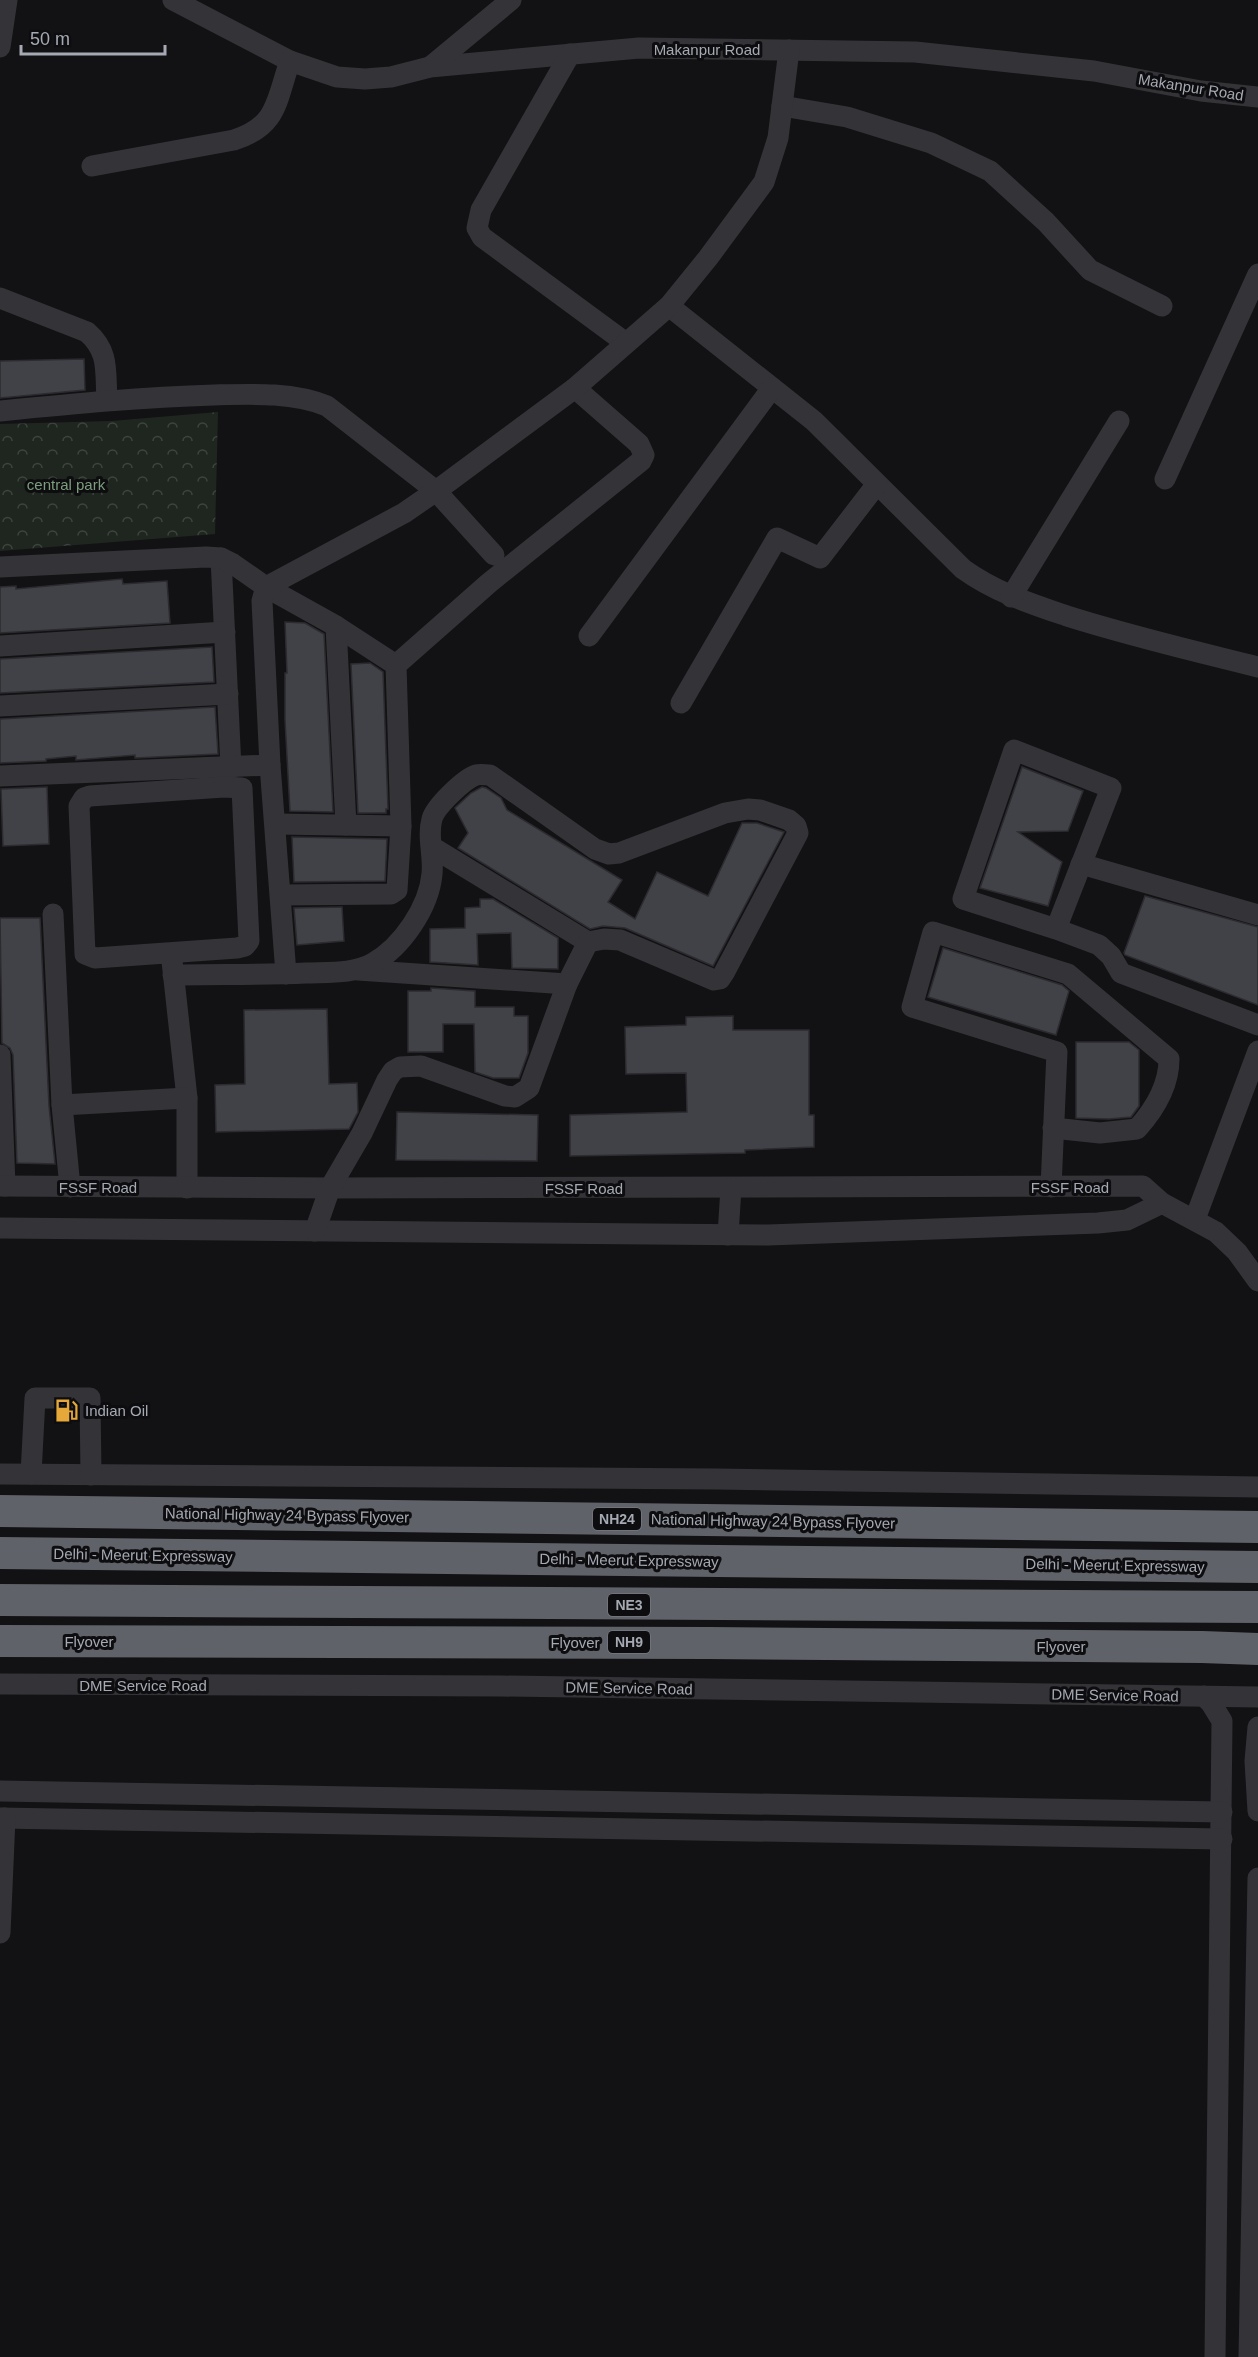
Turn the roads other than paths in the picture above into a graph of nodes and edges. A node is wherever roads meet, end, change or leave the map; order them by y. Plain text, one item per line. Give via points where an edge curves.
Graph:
1 (6, 0) edge
2 (173, 0) edge
3 (511, 0) edge
4 (0, 47) edge
5 (789, 50) junction
6 (570, 54) junction
7 (290, 61) junction
8 (430, 67) junction
9 (1258, 97) edge
10 (782, 106) junction
11 (92, 166) dead end
12 (1258, 274) edge
13 (0, 298) edge
14 (669, 306) junction
15 (1162, 306) dead end
16 (627, 343) junction
17 (575, 388) junction
18 (772, 388) junction
19 (107, 400) junction
20 (0, 411) edge
21 (1119, 421) dead end
22 (1165, 479) dead end
23 (877, 484) junction
24 (436, 491) junction
25 (494, 555) dead end
26 (221, 558) junction
27 (0, 567) edge
28 (266, 587) junction
29 (1011, 597) junction
30 (336, 626) junction
31 (225, 632) junction
32 (589, 636) dead end
33 (0, 646) edge
34 (396, 665) junction
35 (1258, 667) edge
36 (228, 694) junction
37 (681, 703) dead end
38 (0, 706) edge
39 (270, 765) junction
40 (231, 768) junction
41 (0, 776) edge
42 (276, 824) junction
43 (345, 825) junction
44 (401, 826) junction
45 (432, 847) junction
46 (1081, 864) junction
47 (281, 895) junction
48 (53, 914) dead end
49 (1258, 915) edge
50 (1056, 929) junction
51 (588, 942) junction
52 (171, 951) junction
53 (354, 969) junction
54 (286, 974) junction
55 (173, 975) junction
56 (567, 984) junction
57 (1258, 1025) edge
58 (1258, 1051) edge
59 (0, 1055) edge
60 (187, 1098) junction
61 (62, 1105) junction
62 (1053, 1128) junction
63 (2, 1186) edge
64 (70, 1187) junction
65 (187, 1188) junction
66 (330, 1188) junction
67 (731, 1188) junction
68 (1051, 1188) junction
69 (1162, 1203) junction
70 (1195, 1219) junction
71 (0, 1228) edge
72 (315, 1231) junction
73 (728, 1235) junction
74 (1258, 1281) edge
75 (0, 1474) edge
76 (31, 1474) junction
77 (91, 1474) junction
78 (1258, 1487) edge
79 (0, 1511) edge
80 (1246, 1527) edge
81 (0, 1553) edge
82 (1258, 1567) edge
83 (0, 1600) edge
84 (1258, 1607) edge
85 (0, 1641) edge
86 (1258, 1649) edge
87 (0, 1684) edge
88 (1204, 1696) junction
89 (1258, 1697) edge
90 (1258, 1727) edge
91 (0, 1791) edge
92 (102, 1793) junction
93 (901, 1806) junction
94 (1258, 1811) edge
95 (1222, 1812) junction
96 (2, 1818) edge
97 (104, 1820) junction
98 (902, 1833) junction
99 (1222, 1839) junction
100 (1, 1872) edge
101 (1258, 1878) edge
102 (0, 1933) edge
103 (1215, 2357) edge
104 (1249, 2357) edge

1 - 4 street
2 - 7 street, Makanpur Road
3 - 8 street
5 - 6 street, Makanpur Road via 639,48
5 - 9 street, Makanpur Road via 939,54 1094,71
5 - 10 street
6 - 8 street, Makanpur Road
6 - 16 street via 481,210 477,228 482,237
7 - 8 street, Makanpur Road via 337,76 365,79
7 - 11 street via 271,117 251,134
10 - 14 street via 778,138 764,182
10 - 15 street via 847,117 910,136 990,171 1046,222 1090,270
12 - 22 street
13 - 19 street via 87,332 96,340 104,357
14 - 16 street
14 - 18 street
16 - 17 street
17 - 24 street
17 - 34 street via 639,444 644,455 641,461 489,583
18 - 23 street via 813,421
18 - 32 street
19 - 20 street
19 - 24 street via 251,395 314,400
21 - 29 street
23 - 29 street via 963,569
23 - 37 street via 820,558 777,538
24 - 25 street
24 - 28 street via 404,513
26 - 27 street
26 - 28 street
26 - 31 street
28 - 30 street
28 - 39 street via 262,601
29 - 35 street via 1132,636
30 - 34 street
30 - 43 street
31 - 33 street
31 - 36 street
34 - 44 street
36 - 38 street
36 - 40 street
39 - 40 street
39 - 42 street
40 - 41 street
42 - 43 street
42 - 47 street
43 - 44 street
44 - 47 street via 394,892
45 - 51 street
45 - 51 street via 430,828 437,808 477,775 490,775 595,849 609,854 737,810 760,810 796,826 796,840 720,979 706,978 620,940
45 - 53 street via 432,875 423,905 410,926 387,954
46 - 49 street
46 - 50 street
46 - 50 street via 1111,788 1014,750 963,899
47 - 54 street
48 - 61 street
50 - 57 street via 1099,945 1121,973
51 - 56 street
52 - 52 street via 237,948 249,942 242,788 90,796 79,806 85,954 94,958
52 - 55 street
53 - 54 street
53 - 56 street
54 - 55 street
55 - 60 street
56 - 66 street via 529,1088 515,1097 505,1096 421,1066 400,1066 387,1080
58 - 70 street
59 - 63 street
60 - 61 street
60 - 65 street
61 - 64 street
62 - 62 street via 1057,1052 912,1007 933,932 1068,974 1169,1059 1169,1076 1151,1114 1137,1129 1100,1133
62 - 68 street
63 - 64 street, FSSF Road
64 - 65 street, FSSF Road
65 - 66 street, FSSF Road
66 - 67 street, FSSF Road
66 - 72 street
67 - 68 street, FSSF Road
67 - 73 street
68 - 69 street, FSSF Road via 1143,1186
69 - 70 street, FSSF Road
69 - 73 street via 1127,1220 1098,1223
70 - 74 street, FSSF Road via 1237,1252
71 - 72 street
72 - 73 street
75 - 76 street
76 - 77 street
76 - 77 street via 34,1398 90,1398
77 - 78 street
79 - 80 highway, National Highway 24 Bypass Flyover / NH24
81 - 82 highway, Delhi - Meerut Expressway
83 - 84 highway, NE3
85 - 86 highway, Flyover / NH9 via 709,1642
87 - 88 street, DME Service Road
88 - 89 street, DME Service Road
88 - 95 street via 1222,1721
90 - 94 street
91 - 92 street
92 - 93 street
92 - 97 street
93 - 95 street
93 - 98 street
95 - 99 street
96 - 97 street
96 - 100 street
97 - 98 street
98 - 99 street
99 - 103 street
100 - 102 street
101 - 104 street

